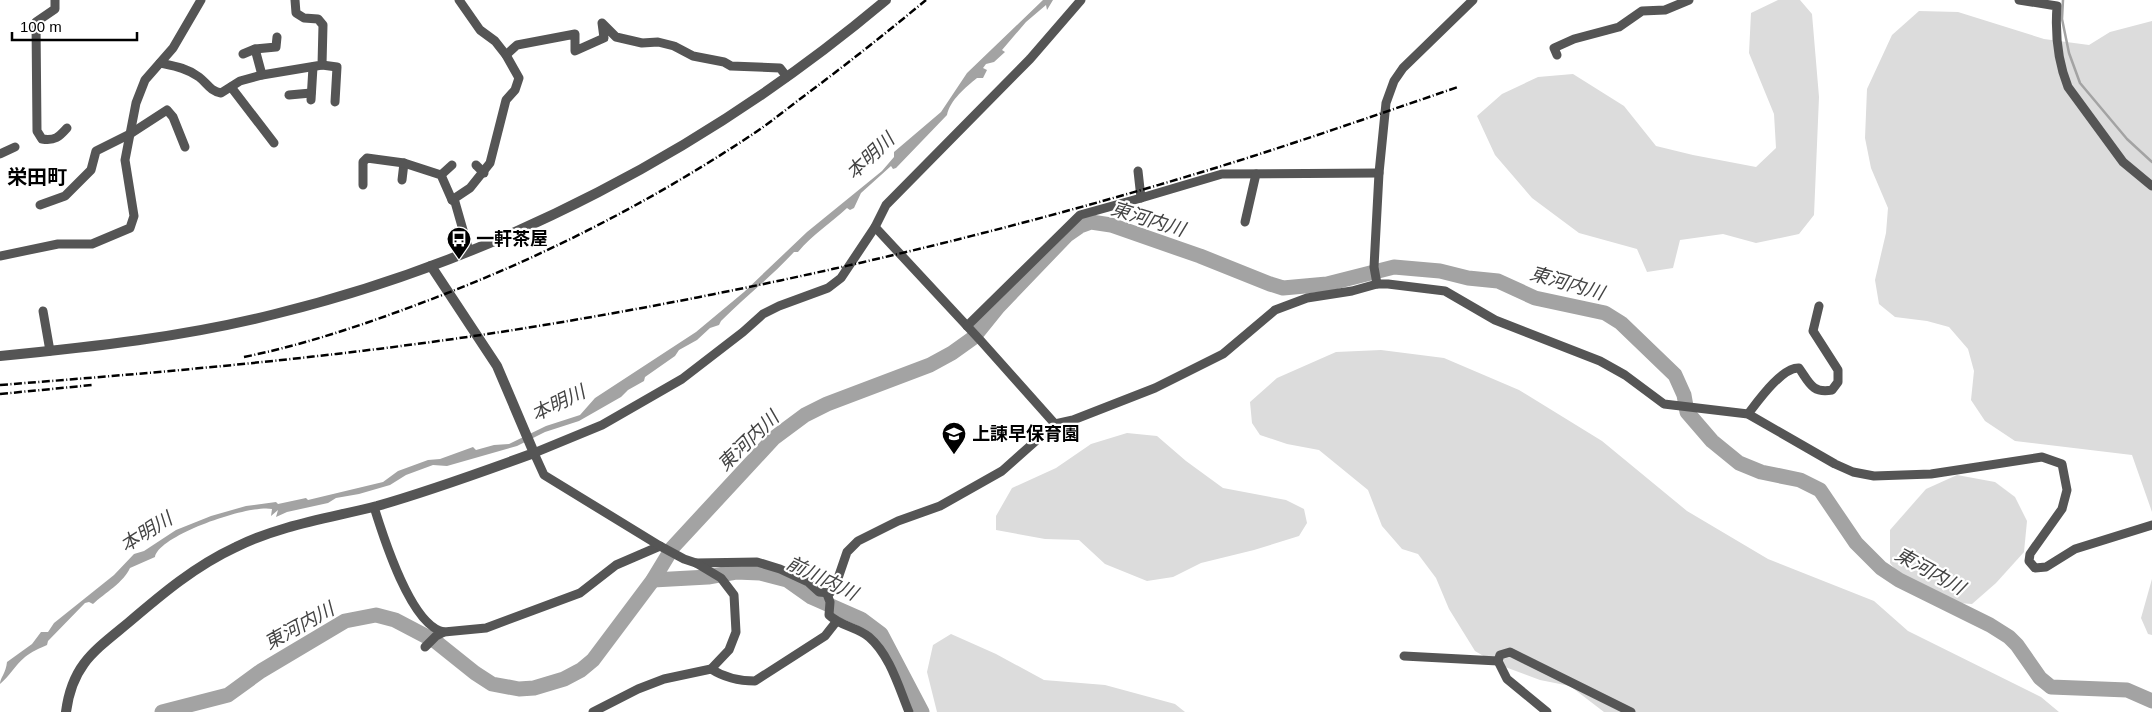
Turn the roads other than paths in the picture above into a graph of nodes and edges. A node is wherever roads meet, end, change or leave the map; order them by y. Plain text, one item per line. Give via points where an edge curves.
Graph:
1 (55, 0) edge
2 (201, 0) edge
3 (295, 0) edge
4 (459, 0) edge
5 (886, 0) edge
6 (1081, 0) edge
7 (1473, 0) edge
8 (1689, 0) edge
9 (2019, 0) edge
10 (277, 37) dead end
11 (255, 49) junction
12 (243, 54) dead end
13 (506, 55) junction
14 (1557, 55) dead end
15 (160, 62) junction
16 (317, 66) junction
17 (262, 74) junction
18 (788, 77) junction
19 (231, 87) junction
20 (289, 95) dead end
21 (335, 102) dead end
22 (67, 128) dead end
23 (130, 134) junction
24 (491, 142) dead end
25 (274, 143) dead end
26 (15, 147) dead end
27 (185, 147) dead end
28 (0, 154) edge
29 (404, 163) junction
30 (490, 163) junction
31 (452, 165) dead end
32 (476, 166) dead end
33 (1138, 171) dead end
34 (484, 173) junction
35 (1378, 173) junction
36 (1256, 174) junction
37 (441, 175) junction
38 (402, 180) dead end
39 (363, 185) dead end
40 (2152, 186) edge
41 (1141, 198) junction
42 (452, 200) junction
43 (40, 205) dead end
44 (1245, 222) dead end
45 (875, 227) junction
46 (469, 251) junction
47 (0, 256) edge
48 (431, 266) junction
49 (1376, 283) junction
50 (1818, 306) dead end
51 (43, 312) dead end
52 (970, 329) junction
53 (50, 351) junction
54 (0, 356) edge
55 (1748, 414) junction
56 (1055, 424) junction
57 (533, 450) junction
58 (374, 507) junction
59 (2152, 525) edge
60 (662, 547) junction
61 (696, 562) junction
62 (828, 598) junction
63 (832, 618) junction
64 (440, 634) junction
65 (425, 647) dead end
66 (1404, 656) dead end
67 (1498, 661) junction
68 (711, 669) junction
69 (66, 712) edge
70 (593, 712) edge
71 (909, 712) edge
72 (1547, 712) edge
73 (1631, 712) edge

1 - 22 street via 54,9 36,22 37,131 42,139 51,140 58,138
2 - 15 street via 173,48
3 - 16 street via 296,13 304,18 318,19 323,25
4 - 13 street via 480,30
5 - 18 street
6 - 45 street via 1030,59 886,204
7 - 35 street via 1403,68 1394,81 1386,103
8 - 14 street via 1665,10 1642,11 1619,27 1574,39 1554,48
9 - 40 street via 2057,6 2055,26 2068,87 2122,162
10 - 11 street via 276,48
11 - 12 street
11 - 17 street
13 - 18 street via 517,45 575,34 575,51 604,38 602,23 616,37 674,46 693,56 731,66 780,68
13 - 30 street via 519,78 515,90 506,100
15 - 19 street via 199,77 213,91 221,93
15 - 23 street via 140,91
16 - 17 street
16 - 20 street via 311,96
16 - 21 street via 337,67
17 - 19 street
18 - 46 street via 655,162 536,223
19 - 25 street
23 - 27 street via 166,110 173,117
23 - 43 street via 96,151 91,170 64,196
23 - 47 street via 125,160 134,216 130,228 92,244 58,244
24 - 30 street
26 - 28 street
29 - 37 street
29 - 38 street
29 - 39 street via 367,158 363,162
30 - 34 street
31 - 37 street
32 - 34 street
33 - 41 street
34 - 42 street
35 - 36 street
35 - 49 street
36 - 41 street via 1222,174
36 - 44 street
37 - 42 street
41 - 52 street via 1080,214
42 - 46 street
45 - 52 street
45 - 57 street via 841,278 828,288 763,314 682,379 602,425
46 - 48 street
48 - 53 street via 276,314 144,340
48 - 57 street via 497,366
49 - 55 street via 1445,291 1495,320 1600,362 1625,375 1664,404
49 - 56 street via 1352,291 1307,298 1275,310 1223,354 1184,374 1073,420
50 - 55 street via 1813,331 1838,370 1838,382 1832,390 1815,390 1799,368 1793,368 1760,397
51 - 53 street
52 - 56 street
53 - 54 street
55 - 59 street via 1835,464 1874,476 1932,474 2042,457 2062,464 2067,490 2062,509 2030,554 2029,561 2035,568 2046,567 2075,549
56 - 62 street via 1002,471 940,506 898,521 858,541 847,552
57 - 58 street via 415,495
57 - 60 street via 544,475
58 - 64 street via 407,594
58 - 69 street via 262,536 236,546 186,575 83,663 69,691
60 - 61 street
60 - 64 street via 616,565 580,593 486,628
61 - 62 street via 757,562 808,582
61 - 68 street via 721,578 734,595 736,632 729,650
62 - 63 street
63 - 68 street via 825,636 755,681 723,677
63 - 71 street via 869,637 879,648
64 - 65 street
66 - 67 street
67 - 72 street via 1507,679
67 - 73 street via 1500,655 1510,652
68 - 70 street via 656,682

